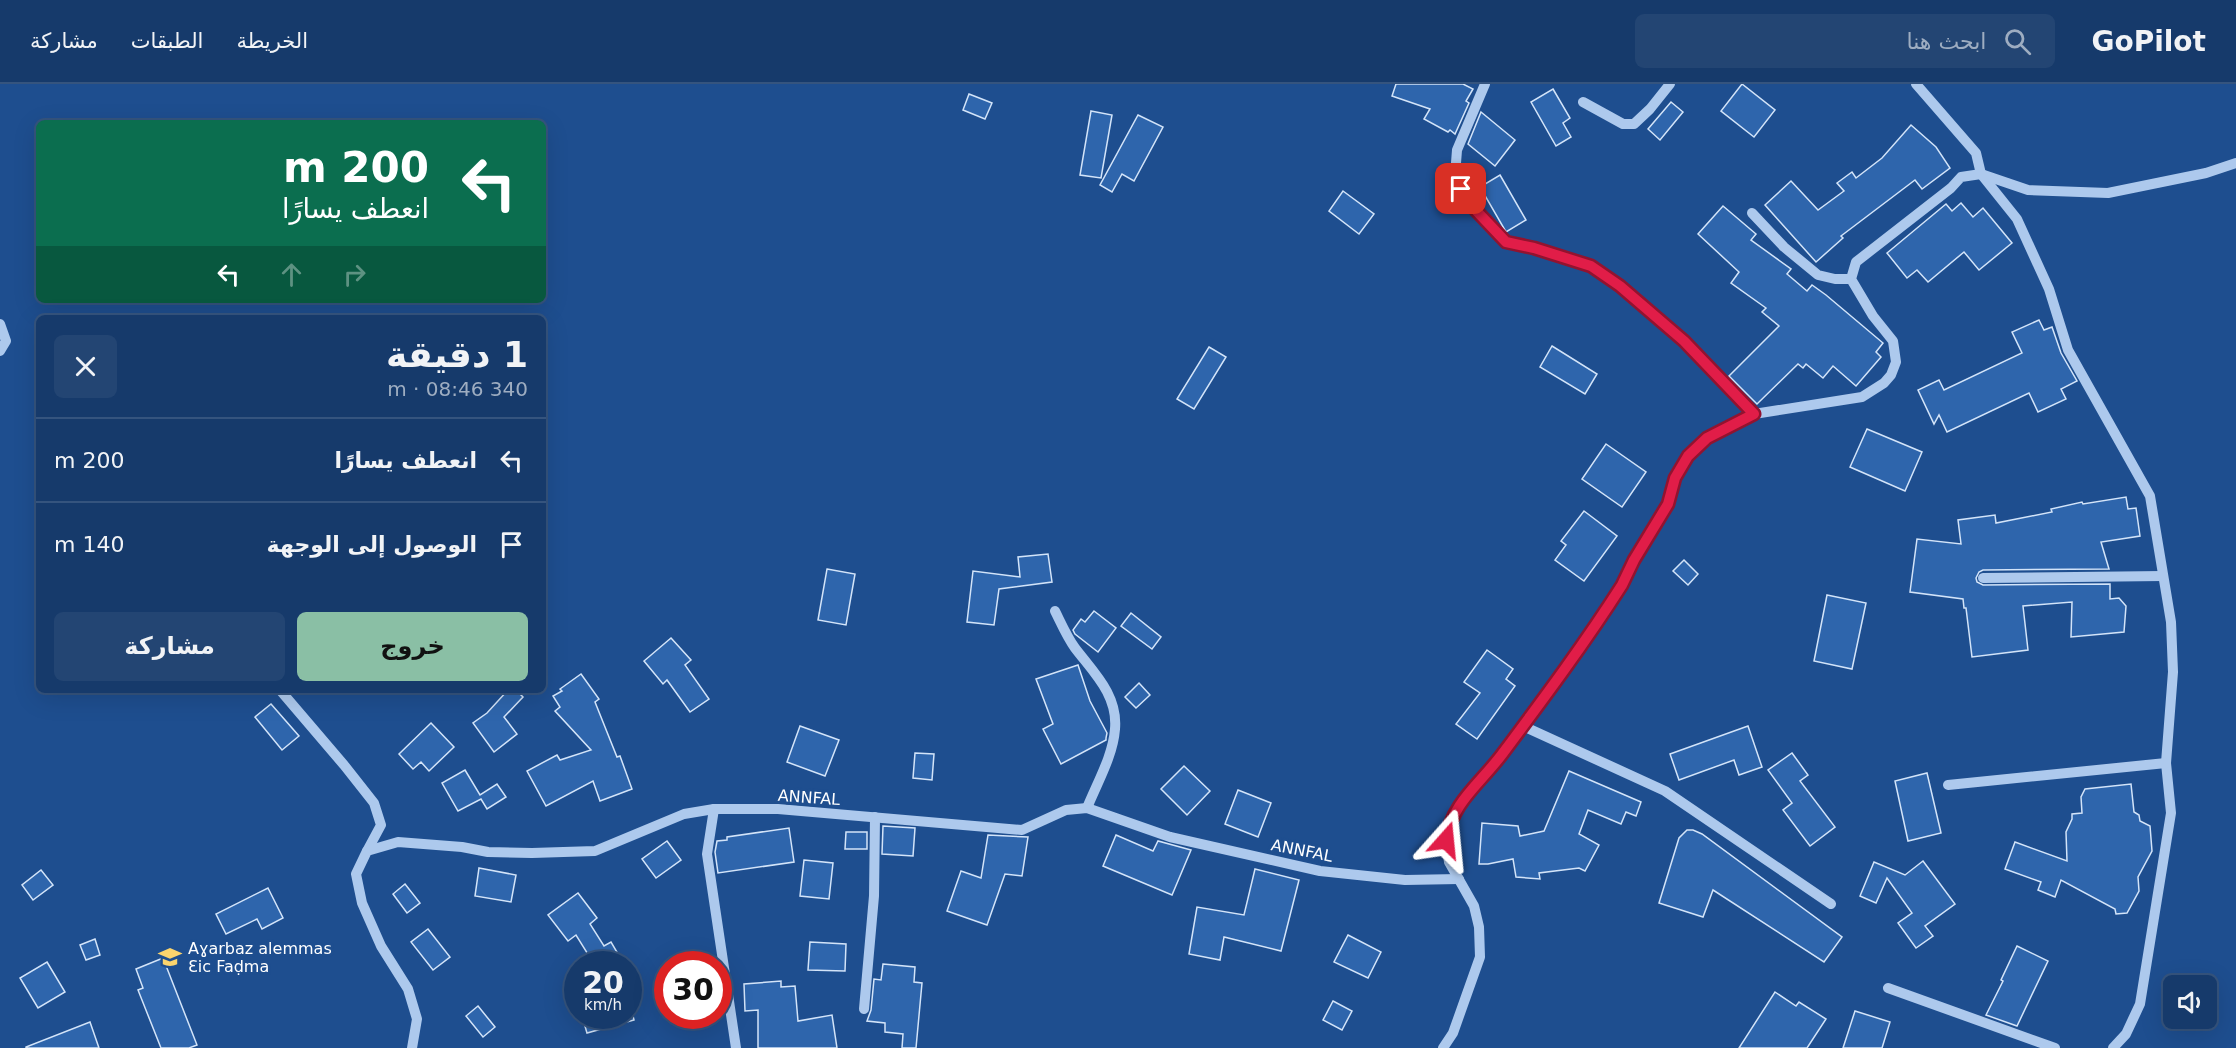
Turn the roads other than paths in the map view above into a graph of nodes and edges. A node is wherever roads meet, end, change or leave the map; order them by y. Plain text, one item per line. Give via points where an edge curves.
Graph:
1 (1485, 84) edge
2 (1670, 84) edge
3 (1916, 84) edge
4 (1583, 102) dead end
5 (2236, 163) edge
6 (1981, 174) junction
7 (1752, 213) dead end
8 (1851, 279) junction
9 (0, 324) edge
10 (0, 351) edge
11 (1754, 414) junction
12 (2163, 576) junction
13 (1983, 578) dead end
14 (1054, 611) dead end
15 (283, 693) edge
16 (1523, 726) junction
17 (2166, 763) junction
18 (1948, 785) dead end
19 (1087, 808) junction
20 (714, 809) junction
21 (875, 817) junction
22 (367, 851) junction
23 (1459, 879) junction
24 (1831, 904) dead end
25 (1888, 988) dead end
26 (864, 1010) dead end
27 (412, 1048) edge
28 (736, 1048) edge
29 (1443, 1048) edge
30 (2055, 1048) edge
31 (2113, 1048) edge

1 - 11 street via 1457,150 1455,176 1468,202 1506,242 1591,266 1620,286 1684,341
2 - 4 street via 1634,124 1623,124
3 - 6 street via 1976,153
5 - 6 street via 2108,193 2028,190
6 - 8 street via 1961,177 1856,262
6 - 12 street via 2017,219 2049,289 2068,350 2150,496
7 - 8 street via 1818,275
8 - 11 street via 1893,341 1896,362 1892,375 1862,396
9 - 10 street via 6,341
11 - 16 street via 1707,438 1688,456 1675,478 1668,504 1622,585
12 - 13 street
12 - 17 street via 2171,622 2173,672
14 - 19 street via 1111,697 1116,727
15 - 22 street via 374,804 381,825
16 - 23 street via 1460,803 1449,823 1449,862
16 - 24 street via 1665,791
17 - 18 street
17 - 31 street via 2171,813 2140,1004 2126,1034
19 - 21 street, ANNFAL via 1066,810 1022,830
19 - 23 street, ANNFAL via 1170,837 1320,871 1405,880
20 - 21 street, ANNFAL via 778,809
20 - 22 street, ANNFAL via 684,814 595,851 488,852 398,842
20 - 28 street via 707,854
21 - 26 street via 874,896
22 - 27 street via 356,874 362,903 381,946 408,989 417,1019
23 - 29 street via 1474,906 1480,957
25 - 30 street

